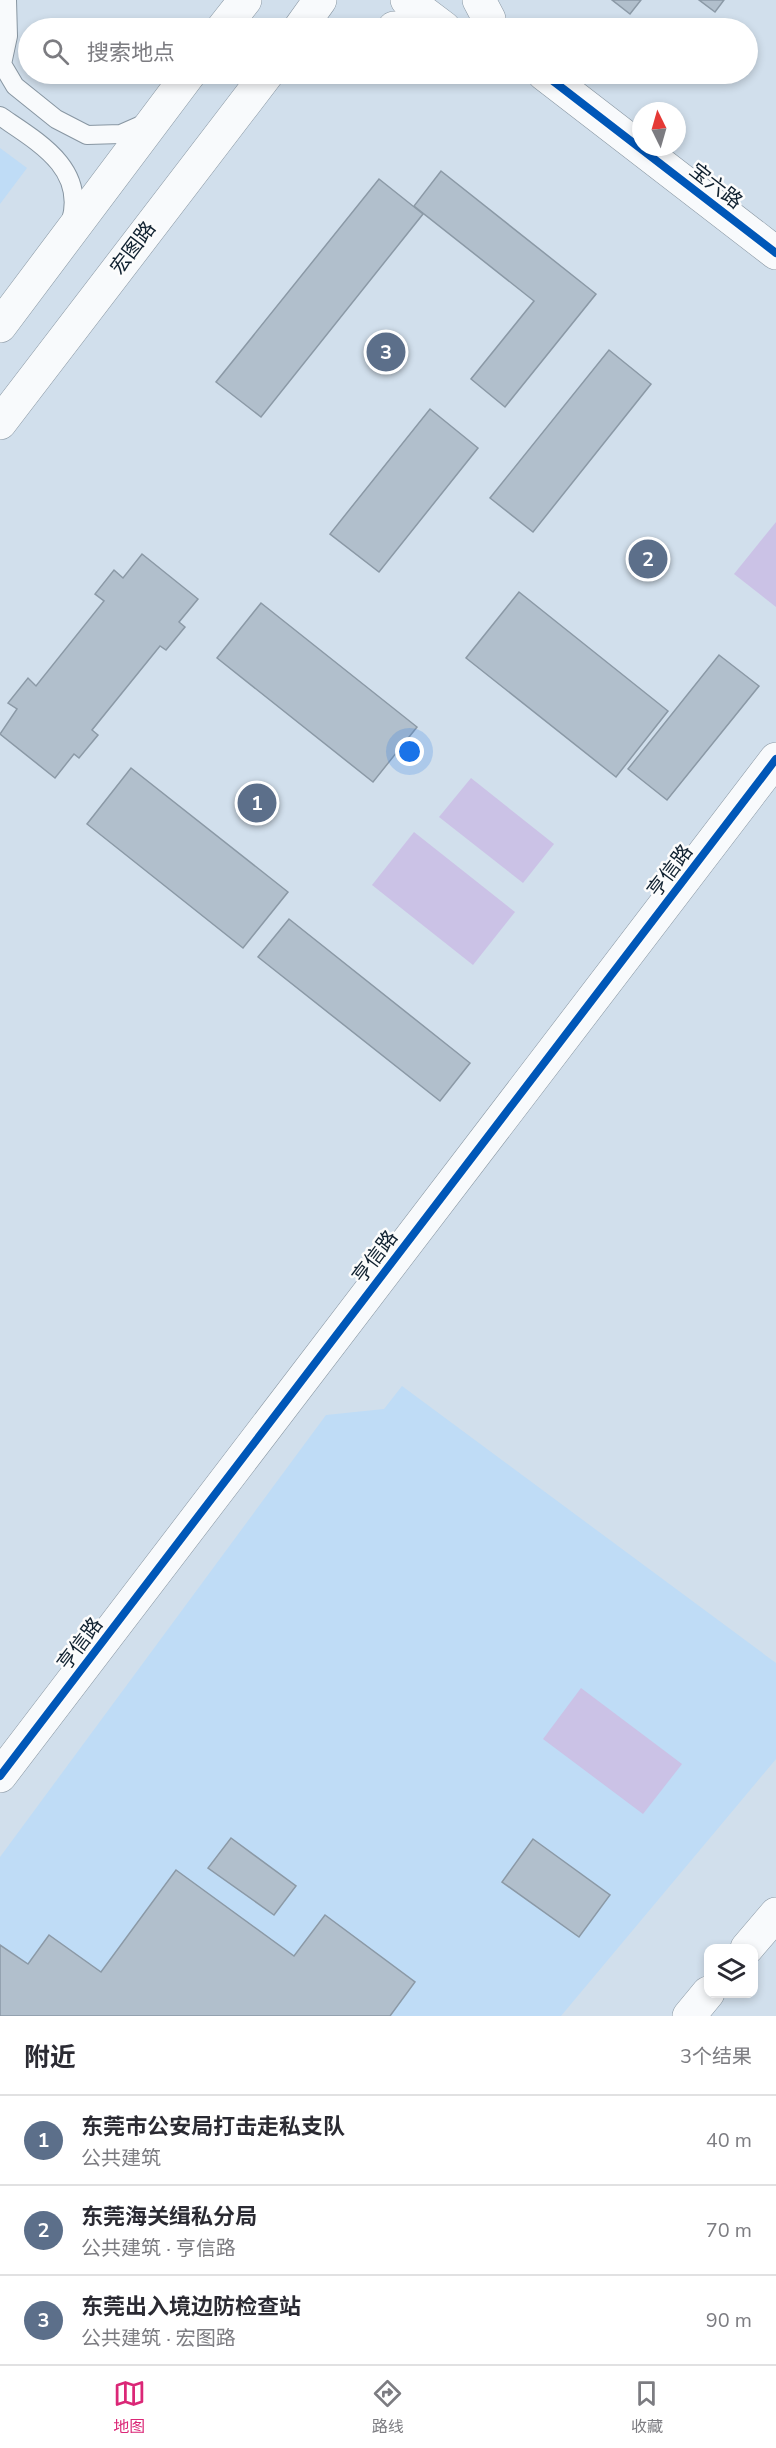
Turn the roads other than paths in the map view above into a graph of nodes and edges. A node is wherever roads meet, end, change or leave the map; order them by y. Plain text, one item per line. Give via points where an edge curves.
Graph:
1 (7, 0) edge
2 (222, 0) edge
3 (245, 0) edge
4 (321, 0) edge
5 (406, 0) edge
6 (216, 18) edge
7 (231, 18) edge
8 (308, 18) edge
9 (430, 18) edge
10 (182, 84) edge
11 (260, 84) edge
12 (555, 84) edge
13 (0, 116) edge
14 (156, 118) junction
15 (66, 238) junction
16 (776, 253) edge
17 (0, 326) edge
18 (0, 423) edge
19 (776, 759) edge
20 (0, 1776) edge
21 (776, 1914) edge
22 (750, 1944) edge
23 (705, 1998) edge
24 (689, 2016) edge

1 - 14 lane via 8,36 2,64 15,86 49,114 87,135 121,134
2 - 6 street
3 - 7 street
4 - 8 street
5 - 9 street
10 - 14 street
11 - 18 street, 宏图路
12 - 16 street, 宝六路
13 - 15 lane via 41,143 69,174 76,203
14 - 15 street
15 - 17 street
19 - 20 street, 亨信路
21 - 22 street
23 - 24 street

